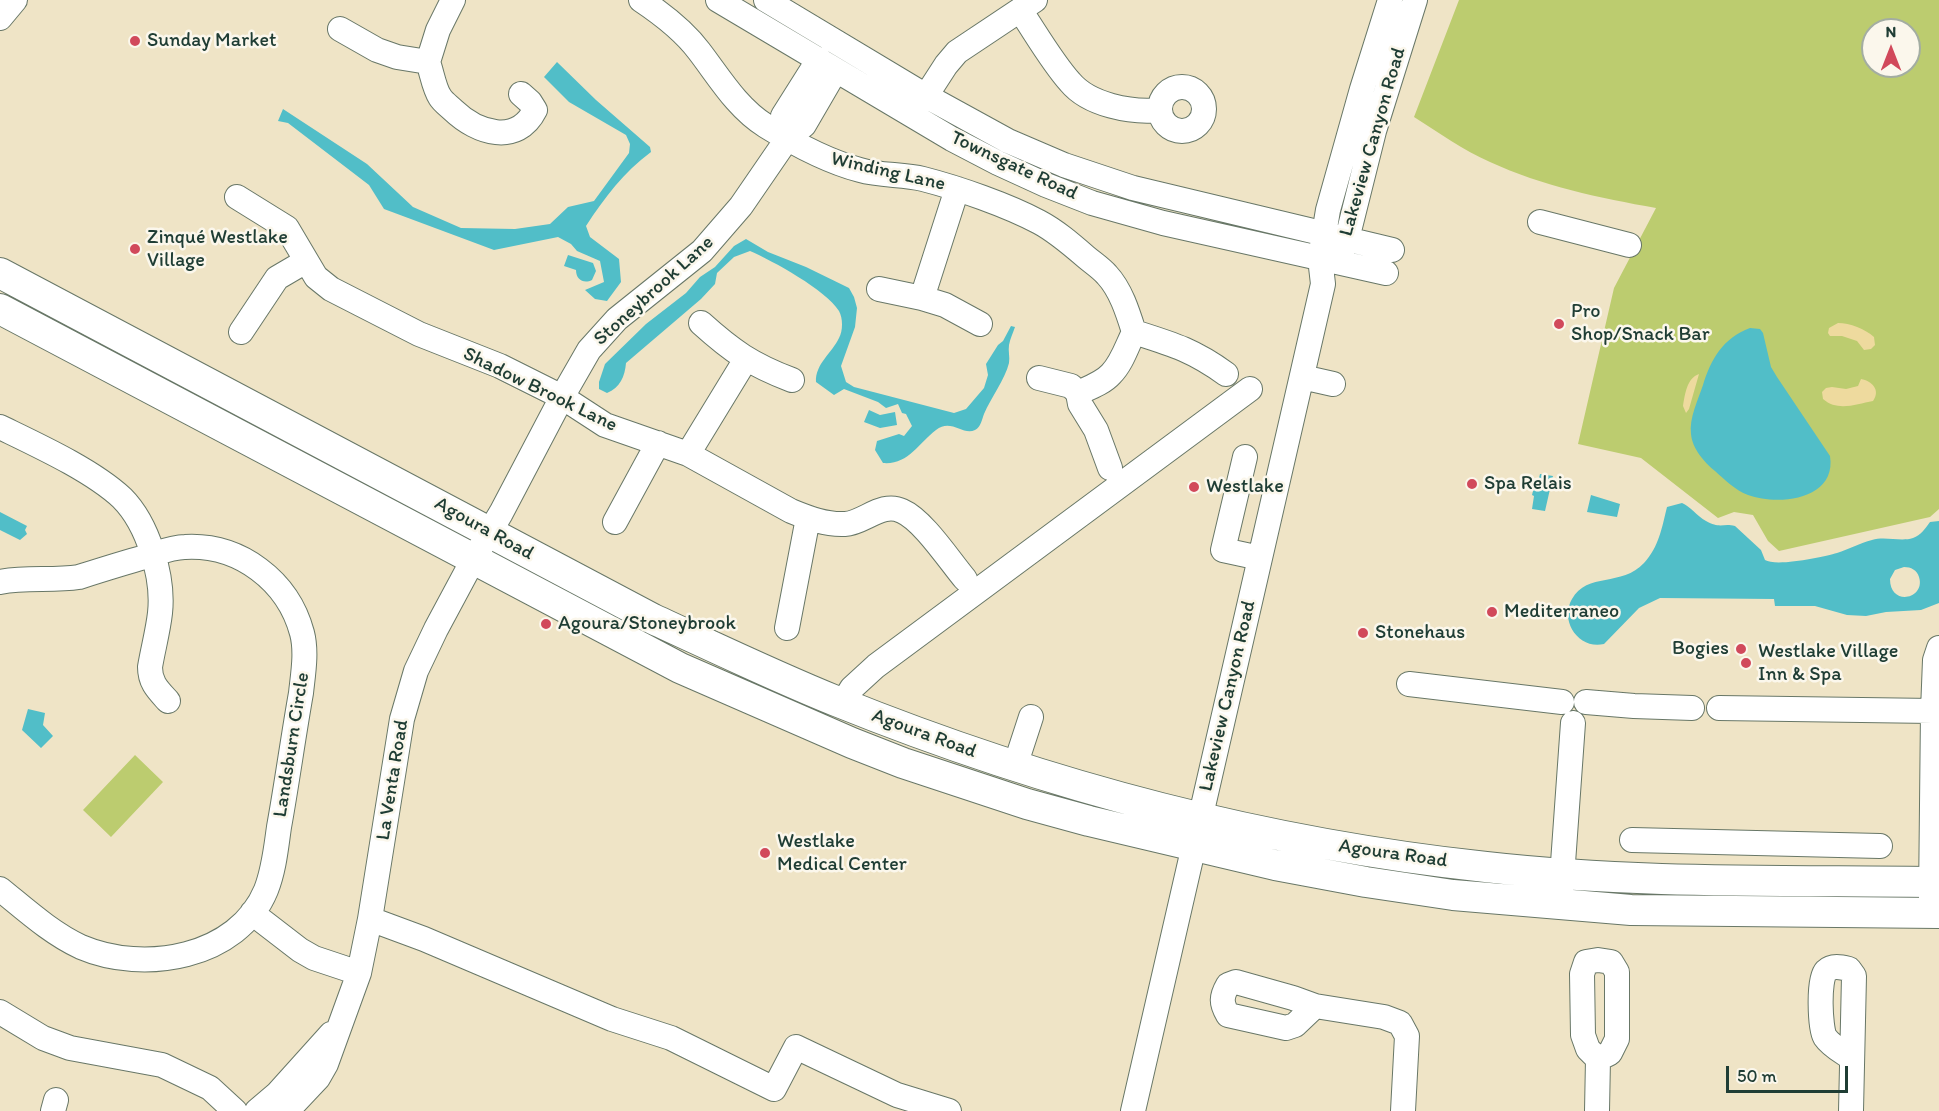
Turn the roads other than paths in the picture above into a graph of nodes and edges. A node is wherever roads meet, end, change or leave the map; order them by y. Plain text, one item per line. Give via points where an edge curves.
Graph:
1 (15, 0) edge
2 (453, 0) edge
3 (641, 0) edge
4 (718, 0) edge
5 (766, 0) edge
6 (1390, 0) edge
7 (1415, 0) edge
8 (1028, 5) edge
9 (0, 18) edge
10 (340, 29) dead end
11 (428, 62) junction
12 (828, 65) junction
13 (521, 94) dead end
14 (927, 96) junction
15 (1160, 110) dead end
16 (787, 139) junction
17 (957, 189) junction
18 (237, 197) dead end
19 (1540, 222) dead end
20 (1323, 233) junction
21 (1347, 239) junction
22 (1629, 245) dead end
23 (1392, 250) dead end
24 (306, 261) junction
25 (1327, 267) junction
26 (0, 273) edge
27 (1386, 273) dead end
28 (879, 290) dead end
29 (922, 298) junction
30 (0, 309) edge
31 (700, 323) dead end
32 (980, 324) dead end
33 (241, 332) dead end
34 (1134, 332) junction
35 (746, 359) junction
36 (1226, 374) dead end
37 (1302, 376) junction
38 (1040, 378) dead end
39 (792, 380) dead end
40 (1333, 384) dead end
41 (1250, 389) dead end
42 (1078, 393) junction
43 (562, 397) junction
44 (0, 427) edge
45 (658, 443) junction
46 (688, 454) junction
47 (1245, 457) dead end
48 (1110, 468) dead end
49 (808, 518) junction
50 (615, 522) dead end
51 (481, 546) junction
52 (153, 554) junction
53 (1260, 558) junction
54 (965, 579) dead end
55 (0, 582) edge
56 (787, 628) dead end
57 (1939, 648) edge
58 (1409, 684) dead end
59 (168, 701) dead end
60 (842, 704) junction
61 (1692, 708) dead end
62 (1719, 708) dead end
63 (1574, 709) junction
64 (1933, 711) junction
65 (1031, 717) dead end
66 (1015, 766) junction
67 (1936, 797) edge
68 (1200, 818) junction
69 (1936, 823) edge
70 (1632, 840) dead end
71 (1880, 846) dead end
72 (1194, 847) junction
73 (1563, 874) junction
74 (1935, 882) edge
75 (0, 890) edge
76 (1560, 905) junction
77 (252, 913) junction
78 (1935, 913) edge
79 (370, 920) junction
80 (359, 973) junction
81 (1315, 1006) dead end
82 (0, 1012) edge
83 (339, 1025) junction
84 (1851, 1058) dead end
85 (1598, 1059) dead end
86 (235, 1111) edge
87 (257, 1111) edge
88 (287, 1111) edge
89 (949, 1111) edge
90 (1133, 1111) edge
91 (1403, 1111) edge
92 (1597, 1111) edge
93 (1851, 1111) edge

1 - 9 street
2 - 11 street
3 - 16 street, Winding Lane via 661,13 698,50 736,100 762,124
4 - 12 street, Townsgate Road
5 - 14 street, Townsgate Road
6 - 20 street, Lakeview Canyon Road
7 - 21 street, Lakeview Canyon Road via 1374,131
8 - 14 street via 957,52
8 - 15 street via 1071,84 1109,105 1130,111
10 - 11 street via 377,50
11 - 13 street via 440,98 462,118 489,131 506,133 532,117 535,110
12 - 14 street via 854,69 908,99 920,102
12 - 16 street, Stoneybrook Lane via 804,125
12 - 25 street, Townsgate Road via 952,139 1046,185 1092,203
14 - 20 street, Townsgate Road via 1008,141 1094,177
16 - 17 street, Winding Lane via 862,171 921,178
16 - 43 street, Stoneybrook Lane via 741,206 702,251 617,319 589,350
17 - 29 street
17 - 34 street, Winding Lane via 1039,222 1067,240 1108,275
18 - 24 street, Shadow Brook Lane via 287,228
19 - 22 street
20 - 21 street, Townsgate Road
20 - 25 street, Lakeview Canyon Road
21 - 23 street, Townsgate Road
21 - 25 street, Lakeview Canyon Road
24 - 33 street via 277,278
24 - 43 street, Shadow Brook Lane via 330,290
25 - 27 street, Townsgate Road
25 - 37 street, Lakeview Canyon Road
26 - 51 main road, Agoura Road
28 - 29 street
29 - 32 street via 945,305
30 - 51 main road, Agoura Road
31 - 35 street
34 - 36 street via 1178,345
34 - 42 street via 1111,375
35 - 39 street
35 - 46 street
37 - 40 street
37 - 53 street, Lakeview Canyon Road
38 - 42 street via 1071,386
41 - 60 street via 876,666 852,688
42 - 48 street
43 - 45 street, Shadow Brook Lane via 605,424
43 - 51 street, Stoneybrook Lane
44 - 52 street via 96,478 124,500
45 - 46 street, Shadow Brook Lane
45 - 50 street
46 - 49 street, Shadow Brook Lane
47 - 53 street via 1223,550
49 - 54 street, Shadow Brook Lane via 844,524 858,522 885,508 900,509 916,520
49 - 56 street
51 - 60 main road, Agoura Road via 514,546 654,619
51 - 72 main road, Agoura Road via 680,668 852,743 1027,804
51 - 79 street, La Venta Road via 436,629 407,699
52 - 55 street, Landsburn Circle via 79,577
52 - 59 street via 160,612 150,676
52 - 77 street, Landsburn Circle via 202,547 241,556 280,589 302,633 301,693 272,868 262,898
53 - 68 street, Lakeview Canyon Road
57 - 64 street
58 - 63 street
60 - 66 main road, Agoura Road
61 - 63 street
62 - 64 street
63 - 73 street
64 - 67 street
65 - 66 street
66 - 68 main road, Agoura Road
67 - 69 street
68 - 72 street, Lakeview Canyon Road
68 - 73 main road, Agoura Road via 1387,855
69 - 74 street
70 - 71 street
72 - 76 main road, Agoura Road via 1366,882
72 - 90 street, Lakeview Canyon Road
73 - 74 main road, Agoura Road via 1656,880
73 - 76 street
74 - 78 street
75 - 77 street, Landsburn Circle via 62,938 109,956 150,960 190,954 226,938
76 - 78 main road, Agoura Road via 1720,912
77 - 80 street via 314,958
79 - 80 street, La Venta Road
79 - 89 street via 612,1019 671,1038 774,1089 796,1047 897,1095
80 - 83 street, La Venta Road
81 - 91 street via 1400,1023 1407,1036
82 - 86 street via 43,1038 70,1048 162,1065 210,1088
83 - 87 street, La Venta Road via 283,1089
83 - 88 street, La Venta Road via 318,1078
84 - 93 street
85 - 92 street

